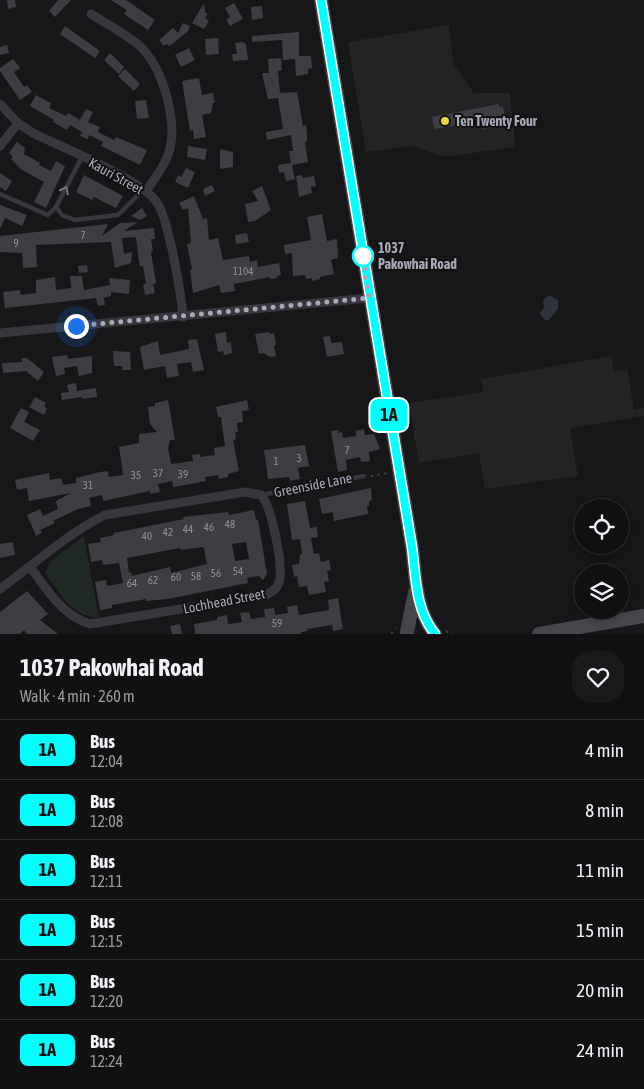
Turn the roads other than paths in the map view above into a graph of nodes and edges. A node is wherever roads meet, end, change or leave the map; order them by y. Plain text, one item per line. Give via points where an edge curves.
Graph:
1 (321, 0) edge
2 (91, 14) dead end
3 (0, 104) edge
4 (18, 123) junction
5 (0, 146) edge
6 (82, 157) junction
7 (145, 190) junction
8 (0, 194) edge
9 (56, 207) junction
10 (369, 298) junction
11 (183, 317) junction
12 (0, 333) edge
13 (366, 477) road end
14 (261, 495) junction
15 (30, 567) junction
16 (0, 589) edge
17 (416, 589) junction
18 (644, 616) edge
19 (398, 632) edge
20 (435, 634) edge
21 (539, 634) edge

1 - 10 main road
2 - 7 street via 142,49 162,80 171,143 160,171
3 - 4 street, Kauri Street
4 - 5 street
4 - 6 street, Kauri Street
6 - 7 street, Kauri Street
9 -> 6 lane
7 - 9 lane via 118,215 75,220 62,216
7 - 11 street, Kauri Street via 156,201 165,219
8 - 9 lane via 43,215 48,215
10 - 11 street
10 - 17 main road via 412,547
11 - 12 street
13 - 14 lane, Greenside Lane
14 - 15 street via 245,492 105,515 86,525
14 - 15 street, Lochhead Street via 268,506 280,566 277,586 266,595 90,624 63,609
15 - 16 street
17 - 19 main road
17 - 20 main road via 422,614
18 - 21 main road
19 - 20 main road via 421,629

